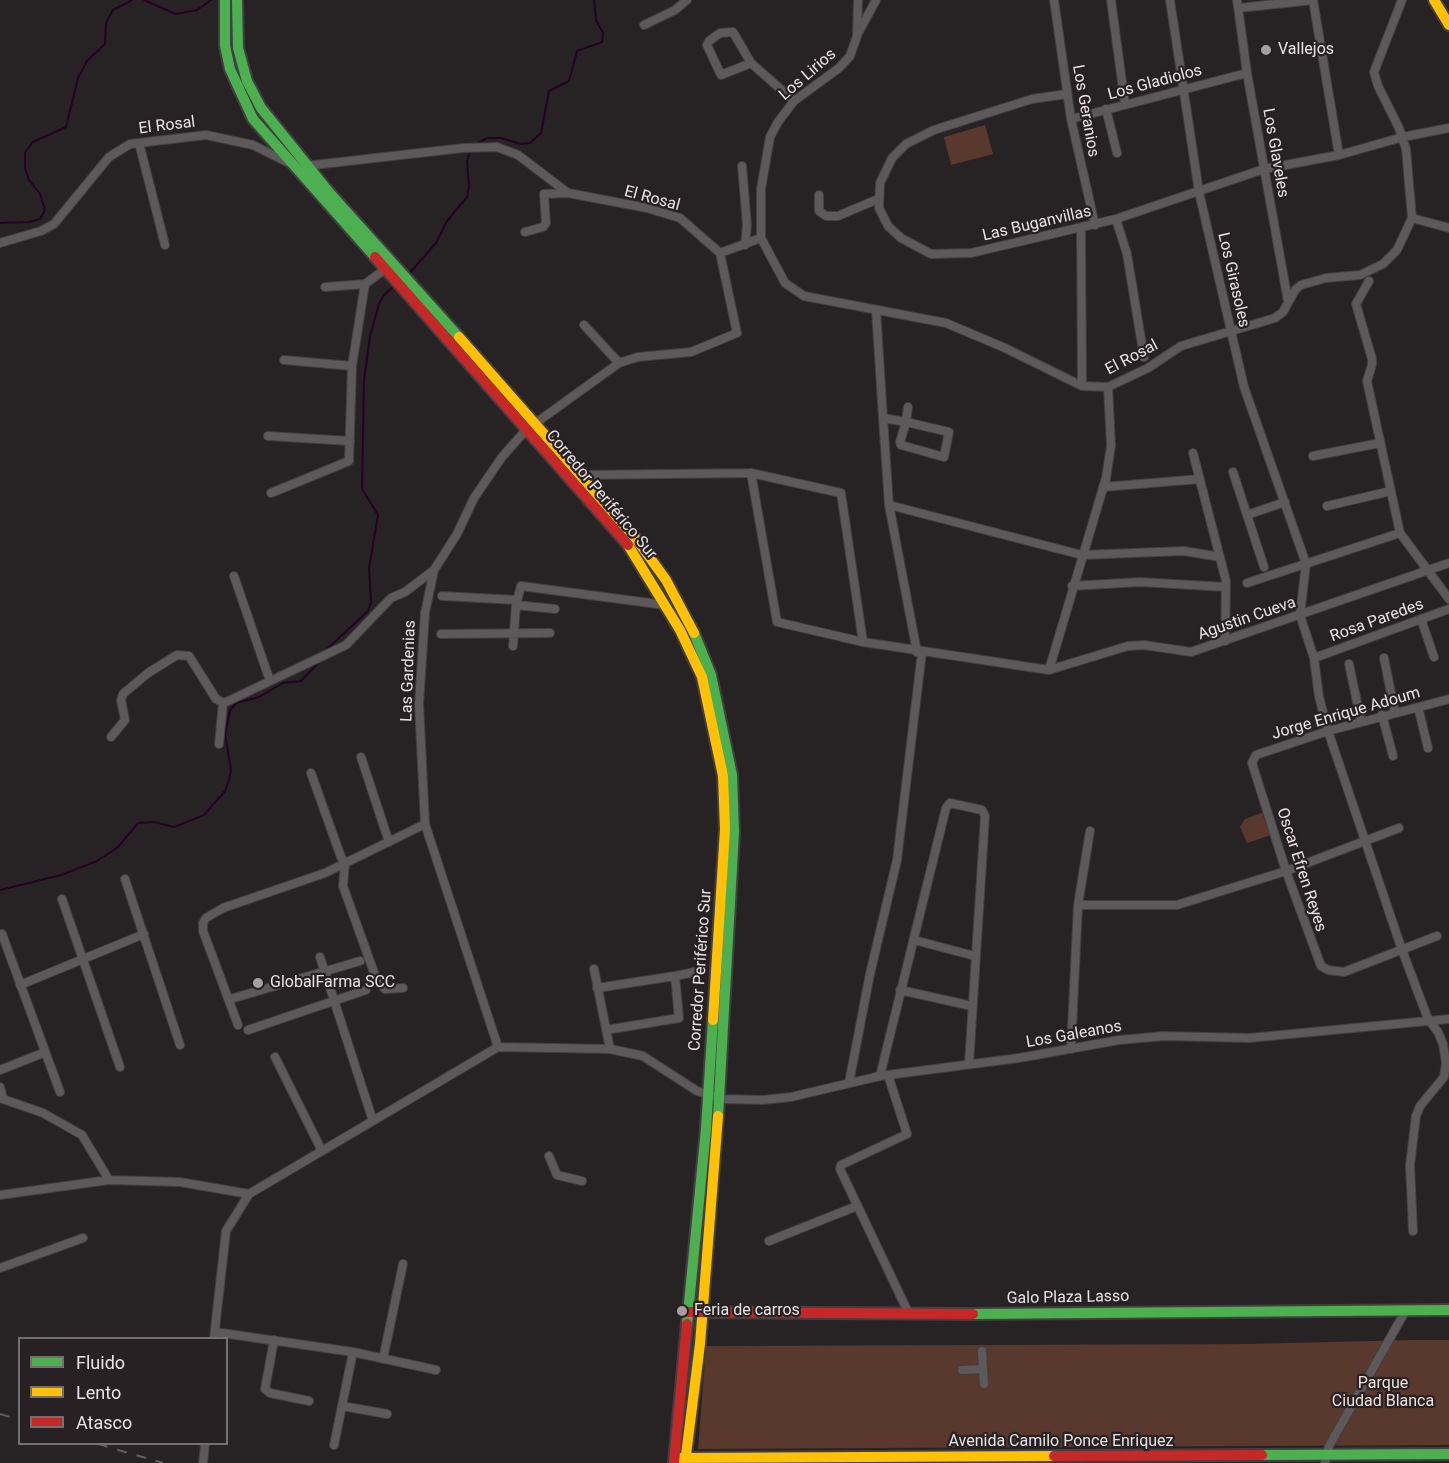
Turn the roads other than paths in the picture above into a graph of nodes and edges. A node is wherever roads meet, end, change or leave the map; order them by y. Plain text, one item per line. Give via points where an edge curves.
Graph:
1 (237, 0) edge
2 (687, 0) edge
3 (858, 0) edge
4 (876, 0) edge
5 (1054, 0) edge
6 (1111, 0) edge
7 (1170, 0) edge
8 (1313, 0) edge
9 (1402, 0) edge
10 (1434, 0) edge
11 (1285, 2) edge
12 (225, 3) edge
13 (1238, 4) edge
14 (644, 25) dead end
15 (1449, 25) edge
16 (856, 36) junction
17 (751, 63) junction
18 (1247, 73) junction
19 (1183, 89) junction
20 (1067, 94) junction
21 (794, 101) junction
22 (1125, 104) junction
23 (1106, 109) junction
24 (1071, 119) junction
25 (1449, 128) edge
26 (1403, 137) junction
27 (139, 143) junction
28 (1118, 153) dead end
29 (1339, 155) junction
30 (290, 163) junction
31 (306, 166) junction
32 (742, 166) dead end
33 (1264, 169) junction
34 (1199, 192) junction
35 (568, 193) junction
36 (819, 195) dead end
37 (878, 199) junction
38 (1116, 219) junction
39 (1412, 219) junction
40 (1095, 225) junction
41 (1449, 228) edge
42 (1081, 229) junction
43 (525, 232) dead end
44 (761, 238) junction
45 (0, 243) edge
46 (165, 245) dead end
47 (745, 245) junction
48 (720, 253) junction
49 (384, 270) junction
50 (1369, 281) dead end
51 (366, 284) junction
52 (325, 287) dead end
53 (1288, 301) junction
54 (876, 310) junction
55 (584, 325) dead end
56 (1230, 331) junction
57 (1144, 357) dead end
58 (284, 360) dead end
59 (619, 363) junction
60 (352, 366) junction
61 (1082, 386) junction
62 (1108, 387) junction
63 (908, 407) dead end
64 (883, 418) junction
65 (906, 422) junction
66 (537, 424) junction
67 (526, 430) junction
68 (268, 436) dead end
69 (350, 441) junction
70 (1380, 443) junction
71 (1193, 453) dead end
72 (1312, 456) dead end
73 (1233, 472) dead end
74 (751, 473) junction
75 (582, 475) junction
76 (1200, 479) junction
77 (1103, 487) junction
78 (1390, 491) junction
79 (271, 493) dead end
80 (1285, 502) junction
81 (889, 505) junction
82 (1327, 506) dead end
83 (1247, 515) junction
84 (1400, 533) junction
85 (1082, 555) junction
86 (1220, 557) junction
87 (1305, 561) junction
88 (1449, 563) edge
89 (1264, 567) dead end
90 (434, 570) junction
91 (1427, 570) junction
92 (234, 576) dead end
93 (1247, 583) dead end
94 (1072, 586) junction
95 (1226, 587) junction
96 (442, 596) dead end
97 (1449, 599) edge
98 (516, 603) junction
99 (666, 605) junction
100 (555, 609) dead end
101 (1449, 609) edge
102 (1300, 615) junction
103 (1421, 619) junction
104 (512, 632) junction
105 (550, 633) dead end
106 (441, 634) dead end
107 (1225, 641) junction
108 (863, 642) junction
109 (513, 646) dead end
110 (920, 652) junction
111 (1434, 657) dead end
112 (1314, 658) junction
113 (1384, 658) dead end
114 (1349, 664) dead end
115 (1049, 670) junction
116 (270, 681) junction
117 (1449, 699) edge
118 (223, 703) junction
119 (1418, 707) junction
120 (1395, 713) junction
121 (1382, 716) junction
122 (1362, 721) junction
123 (1328, 731) junction
124 (111, 737) dead end
125 (219, 744) dead end
126 (1428, 748) dead end
127 (1393, 756) dead end
128 (361, 757) dead end
129 (1252, 758) joint
130 (311, 773) dead end
131 (425, 824) junction
132 (1399, 828) dead end
133 (1089, 831) dead end
134 (1366, 840) junction
135 (388, 842) junction
136 (345, 863) junction
137 (1286, 871) junction
138 (125, 879) dead end
139 (62, 899) dead end
140 (1078, 905) junction
141 (3, 934) dead end
142 (144, 934) junction
143 (1437, 936) dead end
144 (914, 940) junction
145 (1402, 950) junction
146 (975, 956) junction
147 (320, 957) dead end
148 (83, 960) junction
149 (360, 961) dead end
150 (594, 969) dead end
151 (324, 971) junction
152 (700, 971) dead end
153 (675, 976) junction
154 (20, 985) junction
155 (403, 988) dead end
156 (597, 988) junction
157 (366, 990) dead end
158 (900, 990) junction
159 (234, 998) dead end
160 (334, 1002) junction
161 (972, 1006) junction
162 (1428, 1019) junction
163 (1449, 1019) edge
164 (238, 1025) dead end
165 (248, 1030) dead end
166 (606, 1030) junction
167 (180, 1045) dead end
168 (498, 1047) junction
169 (1071, 1049) junction
170 (610, 1050) junction
171 (44, 1053) junction
172 (275, 1057) dead end
173 (969, 1064) junction
174 (120, 1067) dead end
175 (0, 1070) edge
176 (884, 1075) junction
177 (849, 1083) junction
178 (0, 1087) edge
179 (60, 1092) dead end
180 (707, 1094) junction
181 (2, 1098) edge
182 (719, 1098) junction
183 (373, 1121) junction
184 (322, 1151) junction
185 (549, 1156) dead end
186 (109, 1180) junction
187 (582, 1181) dead end
188 (249, 1194) junction
189 (0, 1195) edge
190 (857, 1206) junction
191 (1413, 1231) dead end
192 (83, 1238) dead end
193 (769, 1241) dead end
194 (403, 1264) dead end
195 (0, 1268) edge
196 (1406, 1310) junction
197 (1449, 1310) edge
198 (688, 1312) junction
199 (702, 1313) junction
200 (909, 1314) junction
201 (214, 1335) edge
202 (274, 1340) junction
203 (982, 1351) dead end
204 (353, 1352) junction
205 (383, 1359) junction
206 (983, 1369) junction
207 (436, 1370) dead end
208 (962, 1370) dead end
209 (984, 1384) dead end
210 (309, 1401) dead end
211 (342, 1406) junction
212 (387, 1414) dead end
213 (205, 1445) edge
214 (334, 1445) dead end
215 (1449, 1454) edge
216 (674, 1460) edge
217 (685, 1460) edge
218 (1325, 1460) edge
219 (755, 1461) edge
220 (203, 1463) edge

1 - 31 main road, Corredor Periférico Sur via 238,48 247,81 261,108
2 - 14 street
3 - 16 street, Los Lirios
4 - 16 street
5 - 20 street, Los Geranios
6 - 22 street
7 - 19 street, Los Girasoles
8 - 11 street
8 - 29 street
9 - 26 street via 1374,72
10 - 15 main road
11 - 13 street
12 - 30 main road, Corredor Periférico Sur via 225,46 235,83 253,118
13 - 18 street, Los Glaveles
16 - 21 street, Los Lirios via 850,56 839,68
17 - 17 street via 733,32 720,33 707,45 721,75
17 - 21 street
18 - 19 street, Los Gladiolos
18 - 33 street, Los Glaveles
19 - 22 street, Los Gladiolos
19 - 34 street, Los Girasoles
20 - 24 street, Los Geranios
20 - 37 street via 1032,99 934,130 906,144 891,158
21 - 44 street, Los Lirios via 778,122 764,162
22 - 23 street, Los Gladiolos
23 - 24 street, Los Gladiolos
23 - 28 street
24 - 40 street, Los Geranios
25 - 26 street, Las Buganvillas
26 - 29 street, Las Buganvillas
26 - 39 street
27 - 30 street, El Rosal via 214,136 253,145
27 - 45 street, El Rosal via 119,149 109,157 54,224
27 - 46 street
29 - 33 street, Las Buganvillas
30 - 31 street, El Rosal
30 - 49 main road, Corredor Periférico Sur
31 - 35 street, El Rosal via 497,147 518,154
31 - 66 main road, Corredor Periférico Sur
32 - 47 street
33 - 34 street, Las Buganvillas
33 - 53 street, Los Glaveles
34 - 38 street, Las Buganvillas
34 - 56 street, Los Girasoles
35 - 43 street via 544,194 546,223
35 - 48 street, El Rosal via 680,218
36 - 37 street via 819,211 826,216 838,216
37 - 42 street, Las Buganvillas via 888,226 901,238 932,254 970,253
38 - 40 street, Las Buganvillas
38 - 57 street via 1127,254
39 - 41 street
39 - 53 street, El Rosal via 1397,250 1383,264 1360,275 1311,281 1295,290
40 - 42 street, Las Buganvillas
42 - 61 street
44 - 47 street
44 - 54 street, El Rosal via 785,283 794,290 804,296
47 - 48 street
48 - 59 street via 737,333 691,352 638,357
49 - 51 street
49 - 67 main road, Corredor Periférico Sur
50 - 70 street via 1356,304 1372,359 1367,381
51 - 52 street
51 - 60 street
53 - 56 street, El Rosal via 1275,318
54 - 61 street, El Rosal via 946,323
54 - 64 street
55 - 59 street
56 - 62 street, El Rosal via 1181,346 1148,368
56 - 80 street, Los Girasoles via 1244,387
58 - 60 street
59 - 66 street, Las Gardenias
60 - 69 street
61 - 62 street, El Rosal
62 - 77 street via 1111,446
63 - 65 street
64 - 65 street
64 - 81 street
65 - 65 street via 900,442 903,447 945,457 949,432
66 - 67 street, Las Gardenias
66 - 75 main road, Corredor Periférico Sur
67 - 90 street, Las Gardenias via 474,498
67 - 99 main road, Corredor Periférico Sur via 630,548
68 - 69 street
69 - 79 street via 350,456 345,465
70 - 72 street
70 - 78 street
71 - 76 street
73 - 83 street
74 - 75 street
74 - 108 street via 777,622
74 - 108 street via 841,493
75 - 182 main road, Corredor Periférico Sur via 666,580 711,675 722,718 732,775 734,832
76 - 77 street
76 - 86 street
77 - 85 street
78 - 82 street
78 - 84 street
80 - 83 street
80 - 87 street, Los Girasoles
81 - 85 street
81 - 110 street
83 - 89 street
84 - 87 street
84 - 91 street
85 - 86 street via 1184,551
85 - 94 street
86 - 95 street
87 - 93 street
87 - 102 street
88 - 91 street, Agustin Cueva
90 - 116 street via 391,598 346,645
90 - 131 street, Las Gardenias via 424,613 419,704
91 - 97 street
91 - 102 street, Agustin Cueva
92 - 116 street
94 - 95 street via 1140,582
94 - 115 street
95 - 107 street
96 - 98 street
98 - 99 street via 518,589 526,585
98 - 100 street
98 - 104 street
99 - 180 main road, Corredor Periférico Sur via 702,677 723,776 725,829
101 - 103 street, Rosa Paredes
102 - 107 street, Agustin Cueva
102 - 112 street
103 - 111 street
103 - 112 street, Rosa Paredes
104 - 105 street
104 - 106 street
104 - 109 street
107 - 115 street, Agustin Cueva via 1191,652 1128,646
108 - 110 street
110 - 115 street
110 - 177 street via 897,860
112 - 123 street
113 - 120 street
114 - 122 street
116 - 118 street
117 - 119 street, Jorge Enrique Adoum
118 - 124 street via 216,699 189,656 177,655 123,694 125,720
118 - 125 street
119 - 120 street, Jorge Enrique Adoum
119 - 126 street
120 - 121 street, Jorge Enrique Adoum
121 - 122 street, Jorge Enrique Adoum
121 - 127 street
122 - 123 street, Jorge Enrique Adoum
123 - 129 street, Jorge Enrique Adoum
123 - 134 street
128 - 135 street
129 - 137 street, Oscar Efren Reyes
130 - 136 street
131 - 135 street
131 - 168 street, Las Gardenias
132 - 134 street
133 - 140 street
134 - 137 street
134 - 145 street
135 - 136 street
136 - 155 street via 343,886 377,981 385,989
136 - 164 street via 291,887 223,908 202,923
137 - 140 street via 1177,905
137 - 145 street, Oscar Efren Reyes via 1317,959 1328,970 1344,972
138 - 142 street
139 - 148 street
140 - 169 street
141 - 154 street
142 - 148 street
142 - 167 street
143 - 145 street
144 - 146 street
144 - 146 street via 947,804 982,810 985,816
144 - 158 street
145 - 162 street
146 - 161 street
147 - 151 street
148 - 154 street
148 - 174 street
149 - 151 street
150 - 156 street
151 - 159 street
151 - 160 street
152 - 153 street
153 - 156 street
153 - 166 street via 679,1018
154 - 171 street
156 - 166 street
157 - 160 street
158 - 161 street
158 - 176 street
160 - 165 street
160 - 183 street
161 - 173 street
162 - 163 street, Los Galeanos
162 - 169 street, Los Galeanos via 1248,1038 1164,1036
162 - 191 street via 1441,1037 1446,1070 1416,1116 1410,1166
166 - 170 street
168 - 170 street, Los Galeanos
168 - 183 street
169 - 173 street, Los Galeanos
170 - 180 street, Los Galeanos via 643,1056
171 - 175 street
171 - 179 street
172 - 184 street
173 - 176 street, Los Galeanos
176 - 177 street, Los Galeanos
176 - 190 street via 907,1134 841,1165 841,1174
177 - 182 street, Los Galeanos via 791,1097
178 - 181 street
180 - 182 street, Los Galeanos
180 - 198 main road, Corredor Periférico Sur
181 - 186 street via 43,1113 82,1135
182 - 199 main road, Corredor Periférico Sur
183 - 184 street
184 - 188 street
185 - 187 street via 557,1175
186 - 188 street via 180,1182
186 - 189 street
188 - 201 street via 226,1232
190 - 193 street
190 - 200 street
192 - 195 street
194 - 205 street
196 - 197 main road, Galo Plaza Lasso
196 - 200 main road, Galo Plaza Lasso
196 - 218 street
198 - 199 main road, Galo Plaza Lasso
198 - 216 main road, Corredor Periférico Sur
199 - 200 main road, Galo Plaza Lasso
199 - 217 main road, Corredor Periférico Sur
201 - 202 street
202 - 204 street
202 - 210 street via 265,1389
203 - 206 street
204 - 205 street
204 - 211 street
205 - 207 street
206 - 208 street
206 - 209 street
211 - 212 street
211 - 214 street
213 - 220 street
215 - 218 main road, Avenida Camilo Ponce Enriquez
216 - 217 main road, Avenida Camilo Ponce Enriquez
217 - 219 main road, Avenida Camilo Ponce Enriquez
218 - 219 main road, Avenida Camilo Ponce Enriquez

